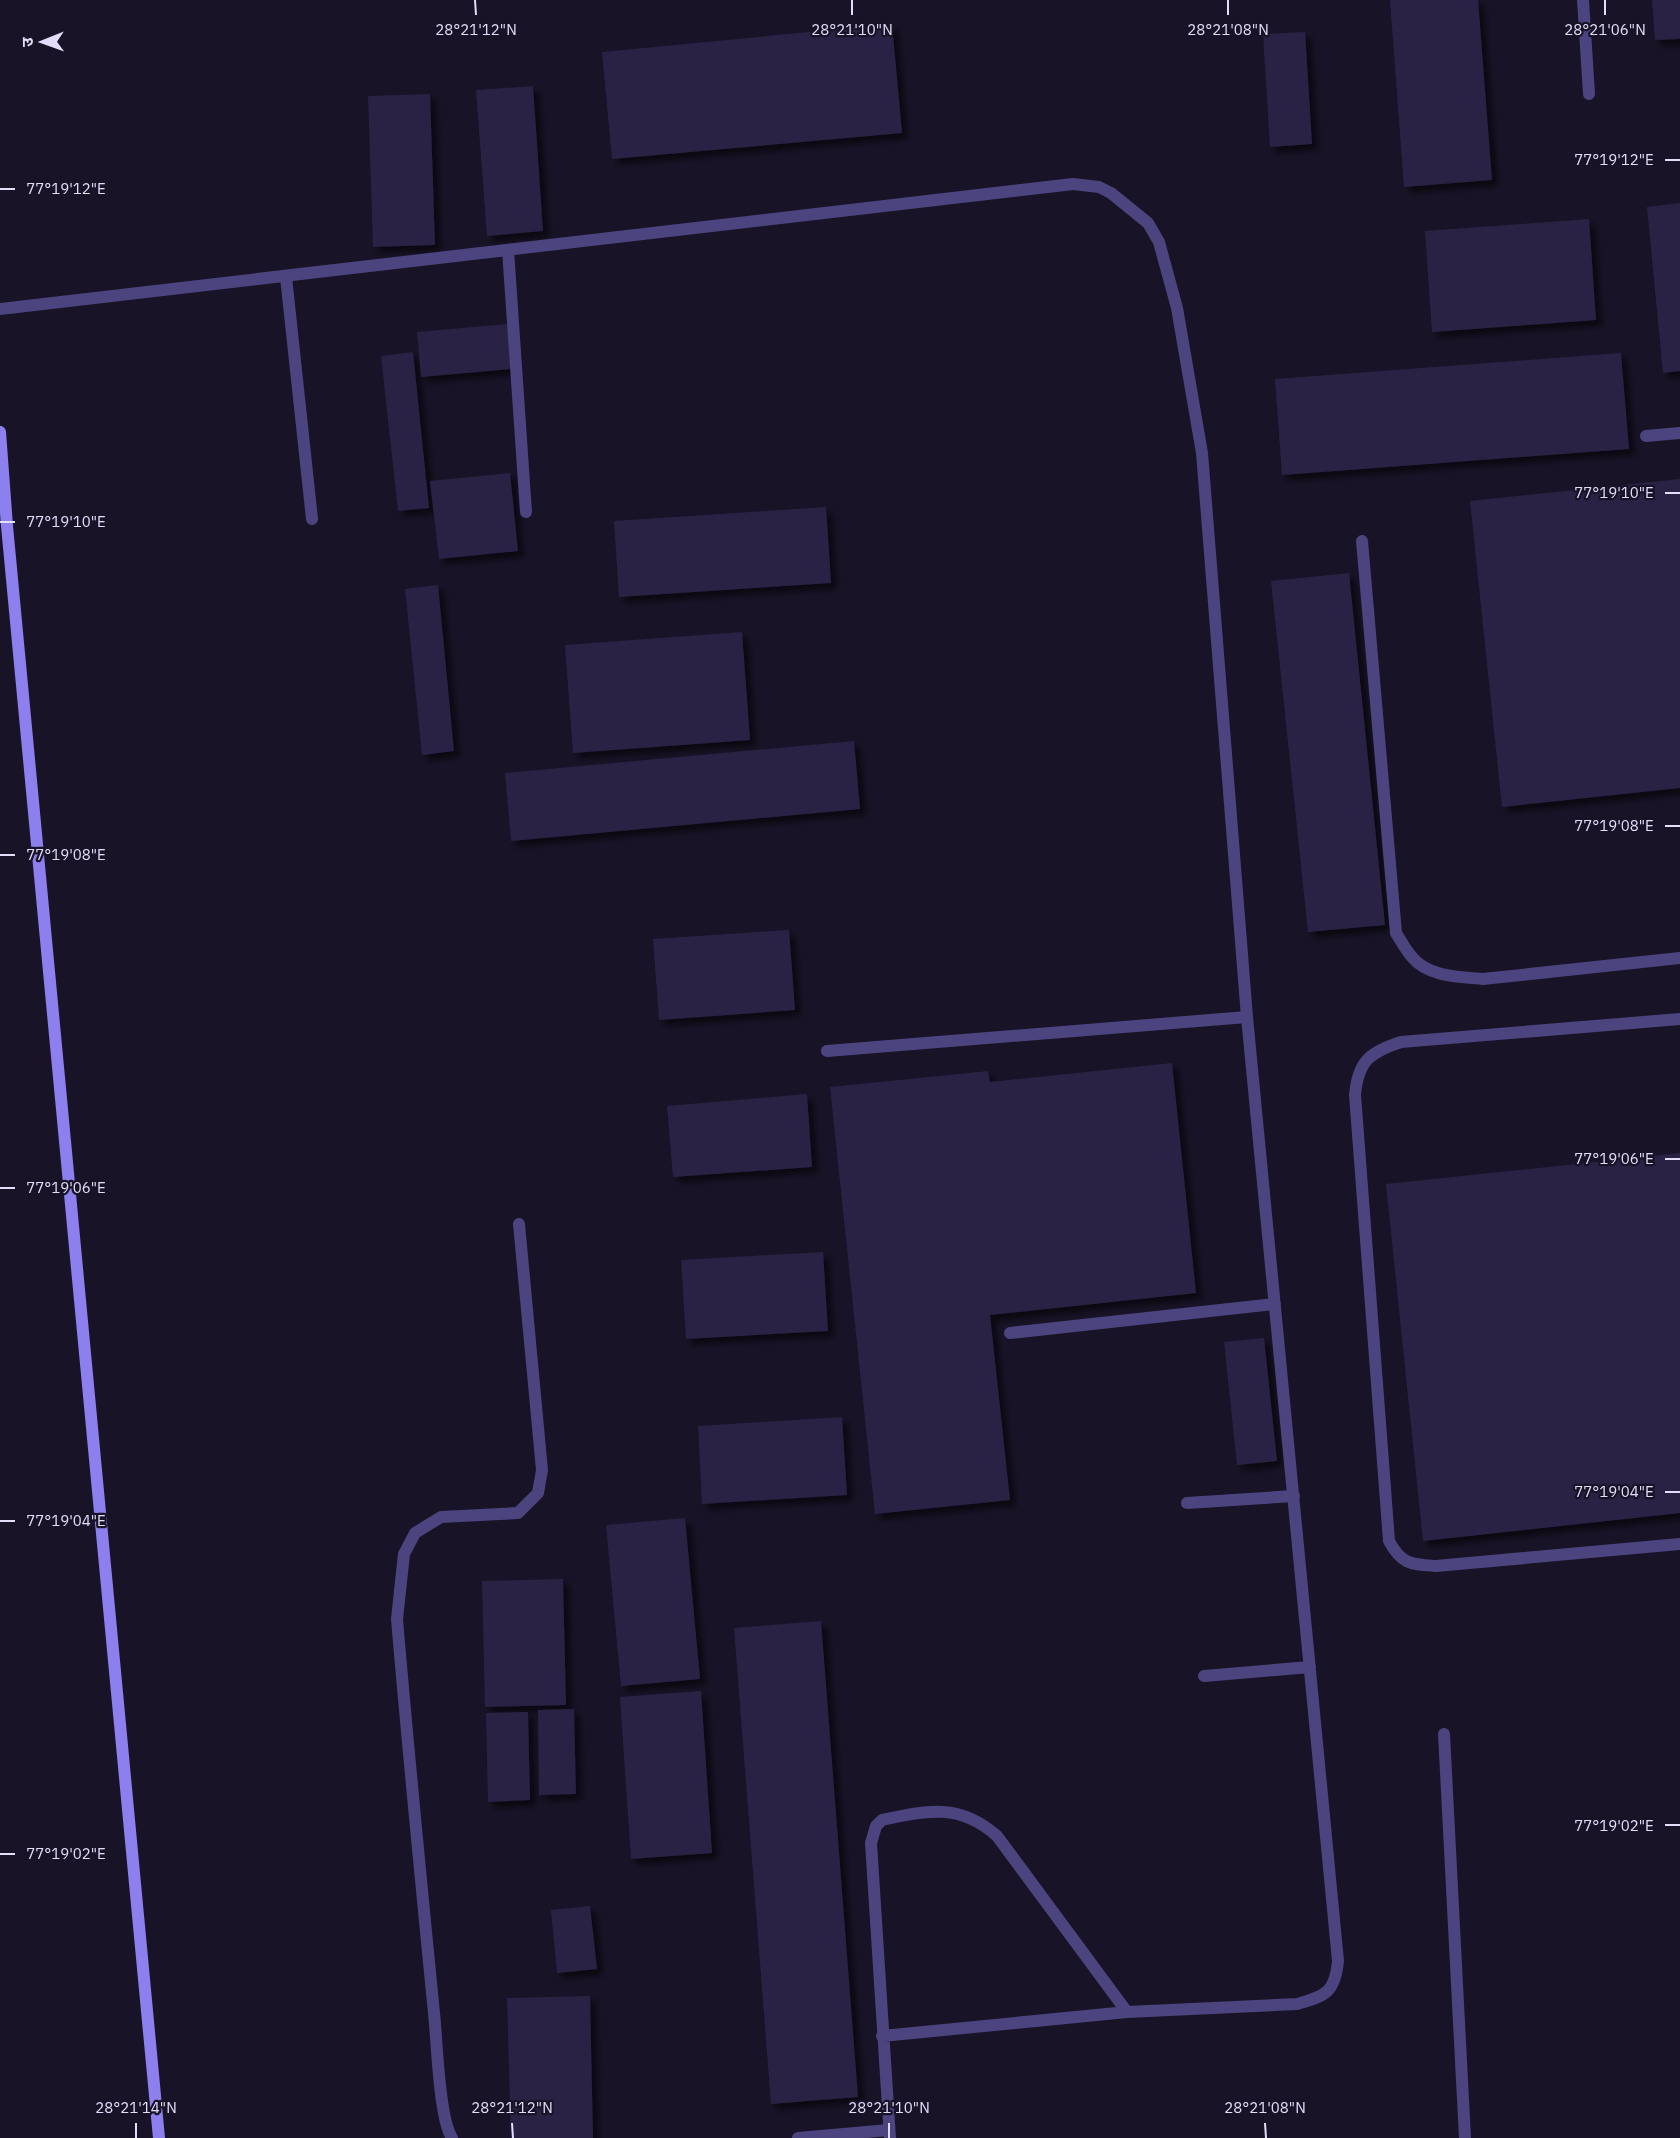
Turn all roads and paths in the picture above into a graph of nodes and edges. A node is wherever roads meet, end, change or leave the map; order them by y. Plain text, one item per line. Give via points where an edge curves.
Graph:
1 (1583, 0) edge
2 (1589, 94) dead end
3 (508, 250) junction
4 (286, 277) junction
5 (0, 309) edge
6 (0, 432) edge
7 (1680, 433) edge
8 (1646, 436) dead end
9 (526, 512) dead end
10 (312, 519) dead end
11 (3, 526) edge
12 (1362, 541) dead end
13 (1680, 958) edge
14 (1247, 1017) junction
15 (1680, 1020) edge
16 (826, 1051) dead end
17 (519, 1224) dead end
18 (1275, 1304) junction
19 (1010, 1333) dead end
20 (1294, 1496) junction
21 (1187, 1503) dead end
22 (1680, 1544) edge
23 (1310, 1667) junction
24 (1204, 1676) dead end
25 (1444, 1734) dead end
26 (1127, 2012) junction
27 (882, 2036) junction
28 (890, 2134) edge
29 (159, 2138) edge
30 (452, 2138) edge
31 (798, 2138) edge
32 (1465, 2138) edge

1 - 2 lane
3 - 4 lane
3 - 9 lane
3 - 14 lane via 1073,184 1099,187 1111,193 1148,223 1159,242 1177,308 1202,453
4 - 5 lane
4 - 10 lane
6 - 11 street
7 - 8 lane
11 - 29 street
12 - 13 lane via 1396,933 1413,959 1434,972 1483,979
14 - 16 lane
14 - 18 lane
15 - 22 lane via 1401,1042 1383,1048 1362,1065 1354,1095 1389,1541 1397,1556 1414,1564 1436,1566
17 - 30 lane via 542,1470 538,1493 518,1513 441,1517 415,1533 404,1554 399,1582 397,1618 442,2096
18 - 19 lane
18 - 20 lane
20 - 21 lane
20 - 23 lane
23 - 24 lane
23 - 26 lane via 1337,1979 1329,1992 1297,2004
25 - 32 lane
26 - 27 lane
26 - 27 lane via 998,1836 960,1813 941,1812 882,1820 872,1834
27 - 28 lane
28 - 31 lane

